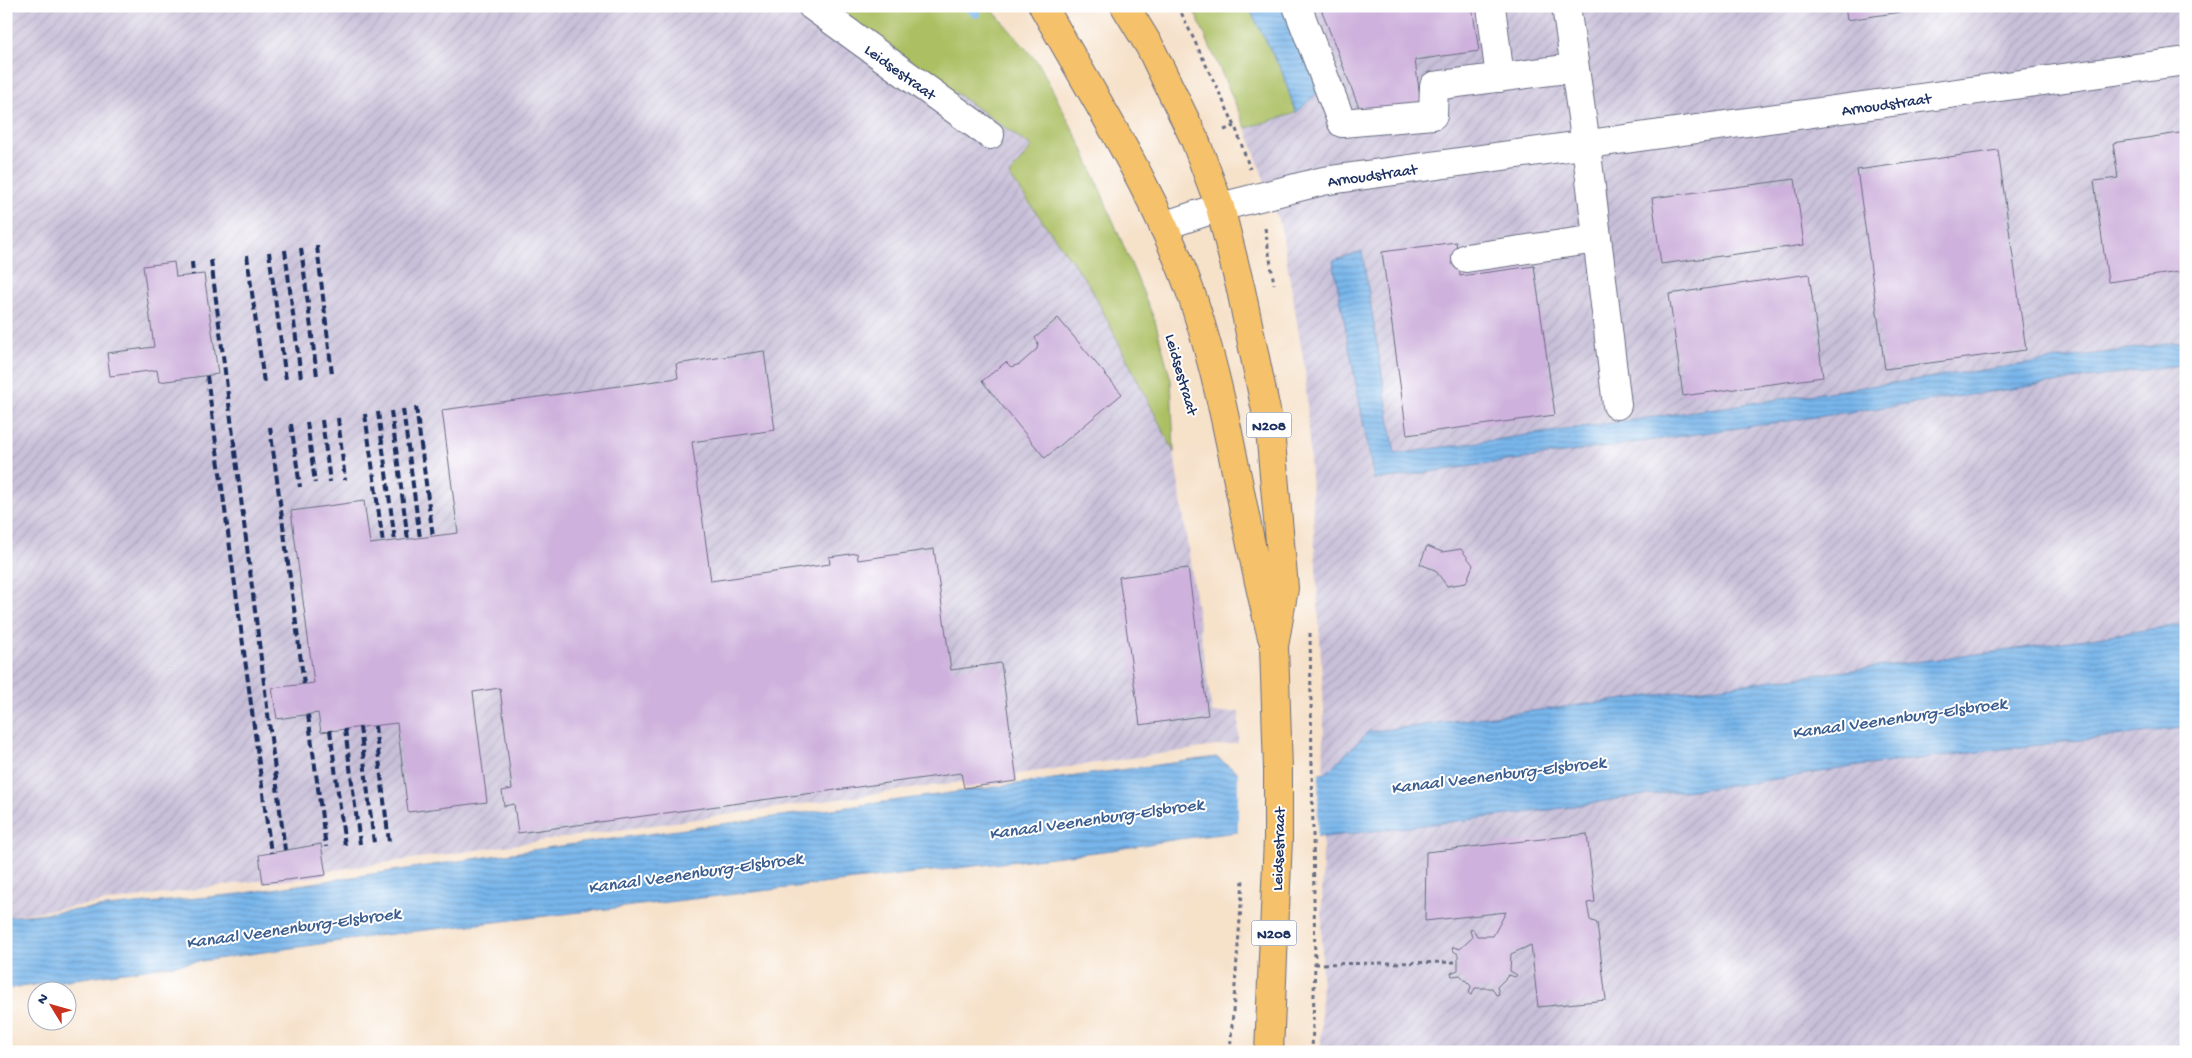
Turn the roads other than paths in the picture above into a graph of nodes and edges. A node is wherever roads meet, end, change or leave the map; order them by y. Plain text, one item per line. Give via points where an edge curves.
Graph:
1 (812, 6) edge
2 (1043, 6) edge
3 (1125, 6) edge
4 (1297, 6) edge
5 (1491, 6) edge
6 (1566, 6) edge
7 (2186, 61) edge
8 (1574, 68) junction
9 (1500, 78) junction
10 (990, 135) dead end
11 (1586, 145) junction
12 (1220, 207) junction
13 (1163, 226) junction
14 (1597, 239) junction
15 (1466, 258) dead end
16 (1616, 405) dead end
17 (1274, 646) junction
18 (1269, 1052) edge

1 - 10 street, Leidsestraat
2 - 13 main road, Leidsestraat / N208 via 1137,171
3 - 12 main road, Leidsestraat / N208 via 1150,47 1195,140
4 - 9 street via 1342,123 1433,115 1434,86
5 - 9 street
6 - 8 street
7 - 11 street, Arnoudstraat
8 - 9 street
8 - 11 street
11 - 12 street, Arnoudstraat via 1323,180
11 - 14 street
12 - 13 street, Arnoudstraat
12 - 17 main road, Leidsestraat / N208 via 1270,430 1284,588
13 - 17 main road, Leidsestraat / N208 via 1194,302 1232,443
14 - 15 street
14 - 16 street
17 - 18 main road, Leidsestraat / N208 via 1278,838

